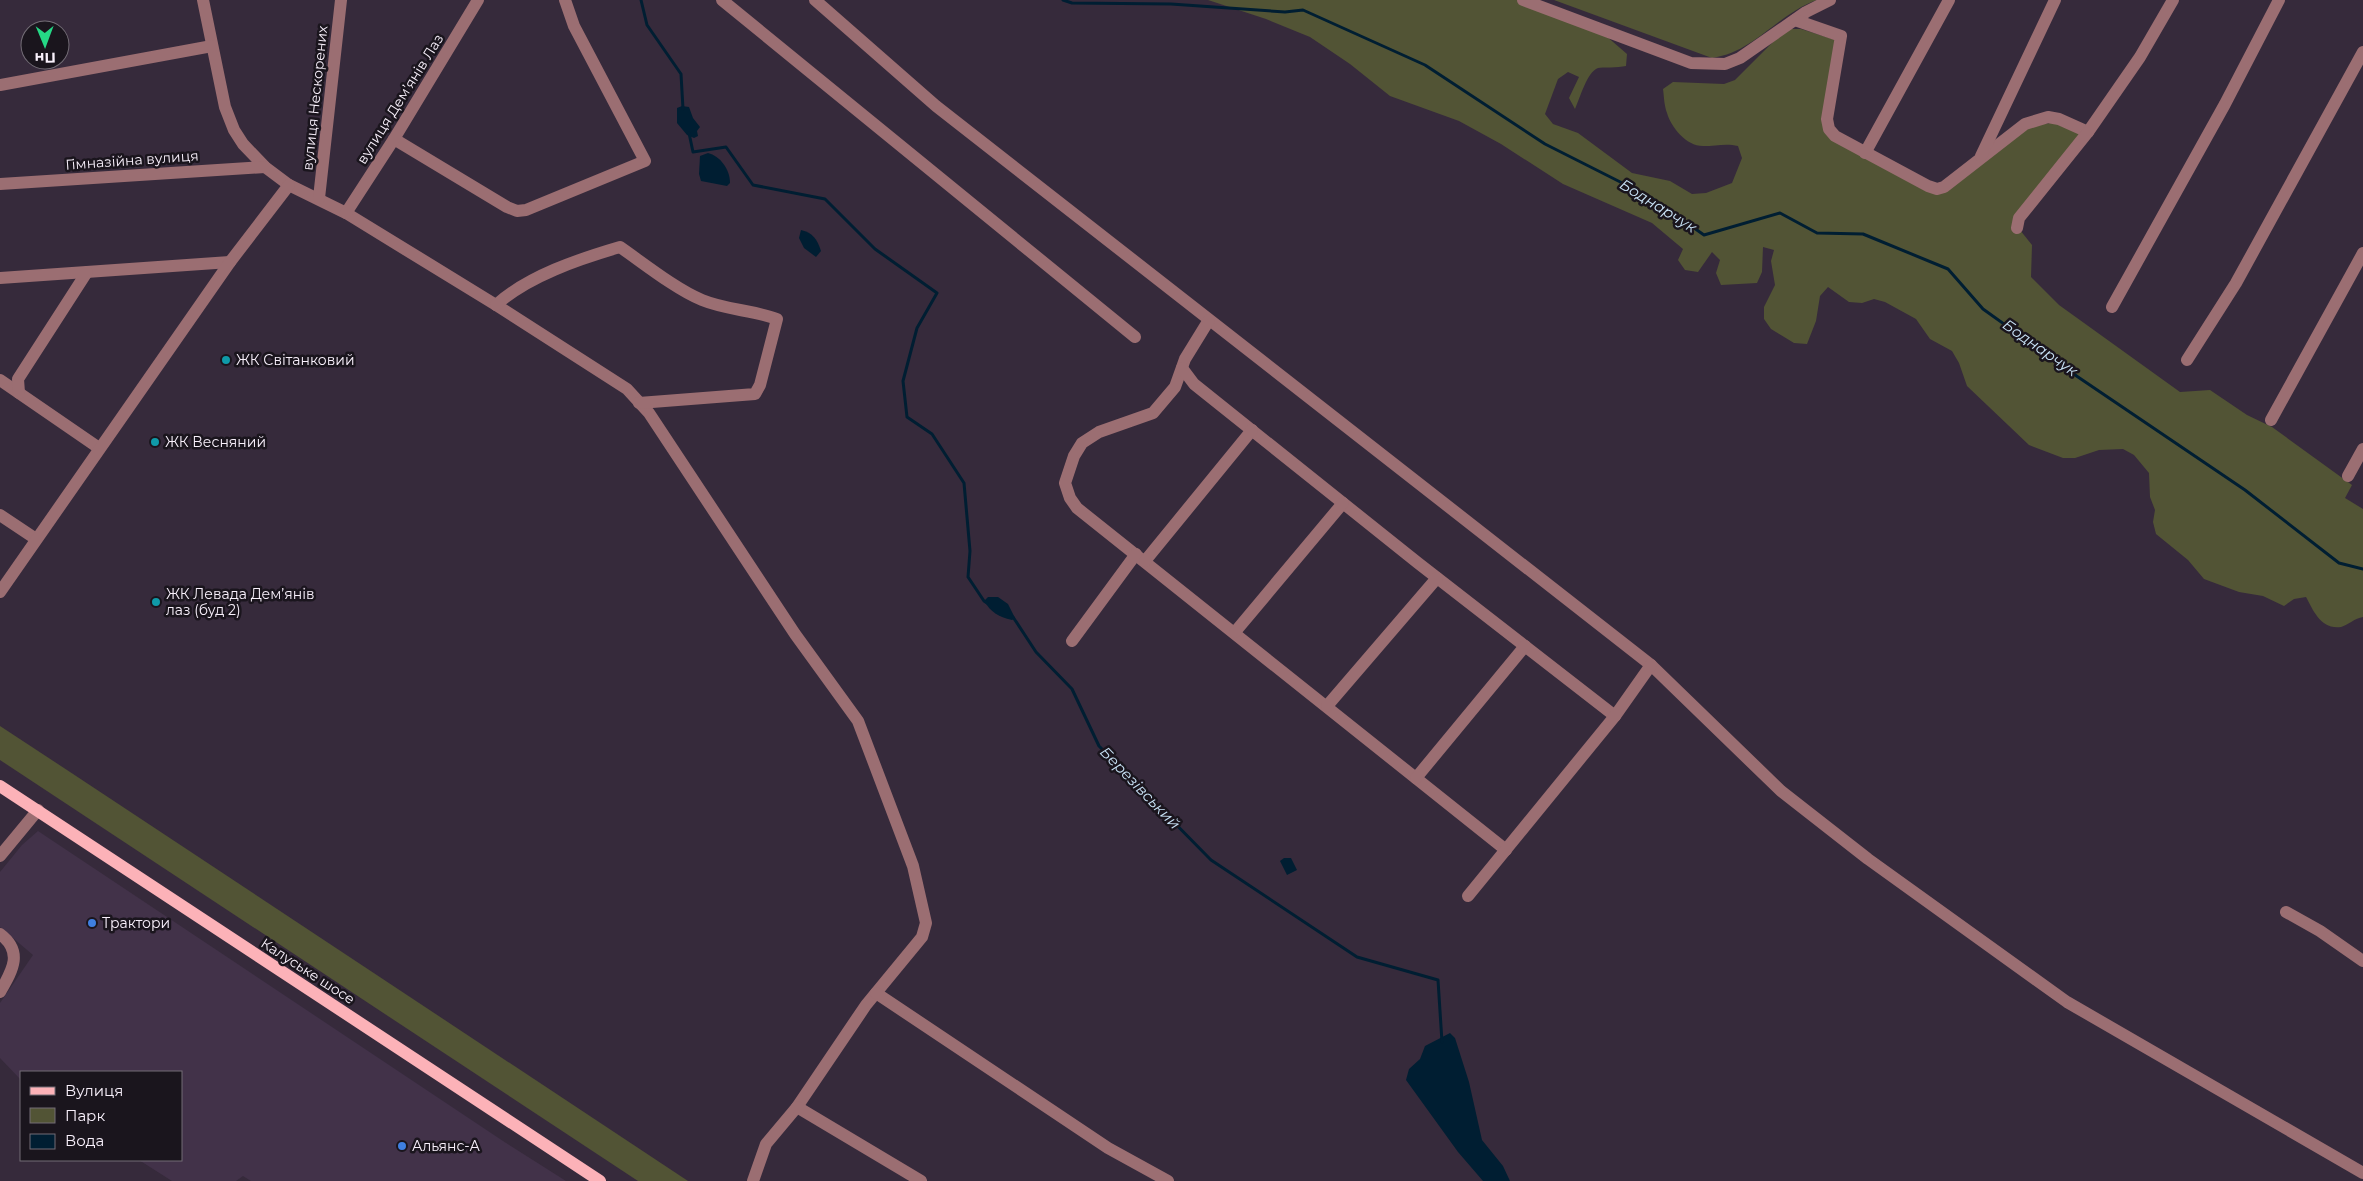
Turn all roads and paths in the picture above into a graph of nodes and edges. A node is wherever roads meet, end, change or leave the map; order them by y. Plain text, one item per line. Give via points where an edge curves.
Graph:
1 (203, 0) edge
2 (341, 0) edge
3 (478, 0) edge
4 (565, 0) edge
5 (722, 0) edge
6 (815, 0) edge
7 (1523, 0) edge
8 (1830, 0) edge
9 (1949, 0) edge
10 (2054, 0) edge
11 (2173, 0) edge
12 (2279, 0) edge
13 (1795, 20) junction
14 (212, 46) junction
15 (2363, 52) edge
16 (0, 85) edge
17 (2088, 132) junction
18 (394, 139) junction
19 (1866, 153) junction
20 (1980, 158) junction
21 (265, 166) junction
22 (0, 184) edge
23 (289, 185) junction
24 (319, 198) junction
25 (346, 213) junction
26 (2017, 228) dead end
27 (2363, 253) edge
28 (230, 262) junction
29 (87, 272) junction
30 (0, 278) edge
31 (496, 305) junction
32 (2112, 307) dead end
33 (1209, 320) junction
34 (1135, 337) dead end
35 (2187, 360) dead end
36 (1182, 368) junction
37 (0, 380) edge
38 (19, 393) junction
39 (639, 403) junction
40 (2271, 420) dead end
41 (1252, 430) junction
42 (99, 448) junction
43 (2363, 449) edge
44 (2348, 476) dead end
45 (1343, 503) junction
46 (0, 515) edge
47 (36, 539) junction
48 (1140, 557) junction
49 (1437, 578) junction
50 (0, 592) edge
51 (1235, 632) junction
52 (1072, 641) dead end
53 (1525, 646) junction
54 (1651, 665) junction
55 (1327, 706) junction
56 (1615, 716) junction
57 (1416, 778) junction
58 (0, 786) edge
59 (38, 810) junction
60 (1506, 850) junction
61 (0, 856) edge
62 (1468, 896) dead end
63 (2286, 912) dead end
64 (0, 934) edge
65 (2363, 961) edge
66 (0, 992) edge
67 (876, 994) junction
68 (798, 1106) junction
69 (2363, 1173) edge
70 (600, 1181) edge
71 (753, 1181) edge
72 (921, 1181) edge
73 (1168, 1181) edge

1 - 14 street
2 - 24 street, вулиця Нескорених
3 - 18 street, вулиця Демʼянів Лаз
4 - 18 street via 574,26 645,161 517,211
5 - 34 street
6 - 33 street via 936,106
7 - 13 street via 1691,63 1711,65 1726,64 1740,58
8 - 13 street
9 - 19 street
10 - 20 street
11 - 17 street via 2140,57
12 - 32 street via 2221,112
13 - 19 street via 1841,36 1827,119 1835,136
14 - 16 street
14 - 21 street via 224,107 234,130
15 - 35 street via 2236,284
17 - 20 street via 2059,119 2038,118
17 - 26 street via 2018,218
18 - 25 street, вулиця Демʼянів Лаз
19 - 20 street via 1937,189
21 - 22 street, Гімназійна вулиця
21 - 23 street
23 - 24 street
23 - 28 street
24 - 25 street
25 - 31 street
27 - 40 street
28 - 29 street
28 - 42 street
29 - 30 street
29 - 38 street via 18,380
31 - 39 street via 626,389
31 - 39 street via 510,293 580,259 620,248 700,300 777,319 755,394
33 - 36 street
33 - 54 street
36 - 41 street via 1194,384
36 - 48 street via 1175,387 1153,413 1100,432 1082,443 1068,470 1066,483 1077,508
37 - 38 street
38 - 42 street
39 - 67 street via 795,634 858,721 913,866 926,923 922,937
41 - 45 street
41 - 48 street
42 - 47 street
43 - 44 street
45 - 49 street
45 - 51 street
46 - 47 street
47 - 50 street
48 - 51 street
48 - 52 street
49 - 53 street
49 - 55 street
51 - 55 street
53 - 56 street
53 - 57 street
54 - 56 street
54 - 69 street via 1781,791 2067,1002
55 - 57 street
56 - 60 street
57 - 60 street
58 - 59 main road, Калуське шосе
59 - 61 street
59 - 70 main road, Калуське шосе
60 - 62 street
63 - 65 street
64 - 66 street via 14,951 13,969
67 - 68 street
67 - 73 street via 1108,1148
68 - 71 street via 766,1144
68 - 72 street

